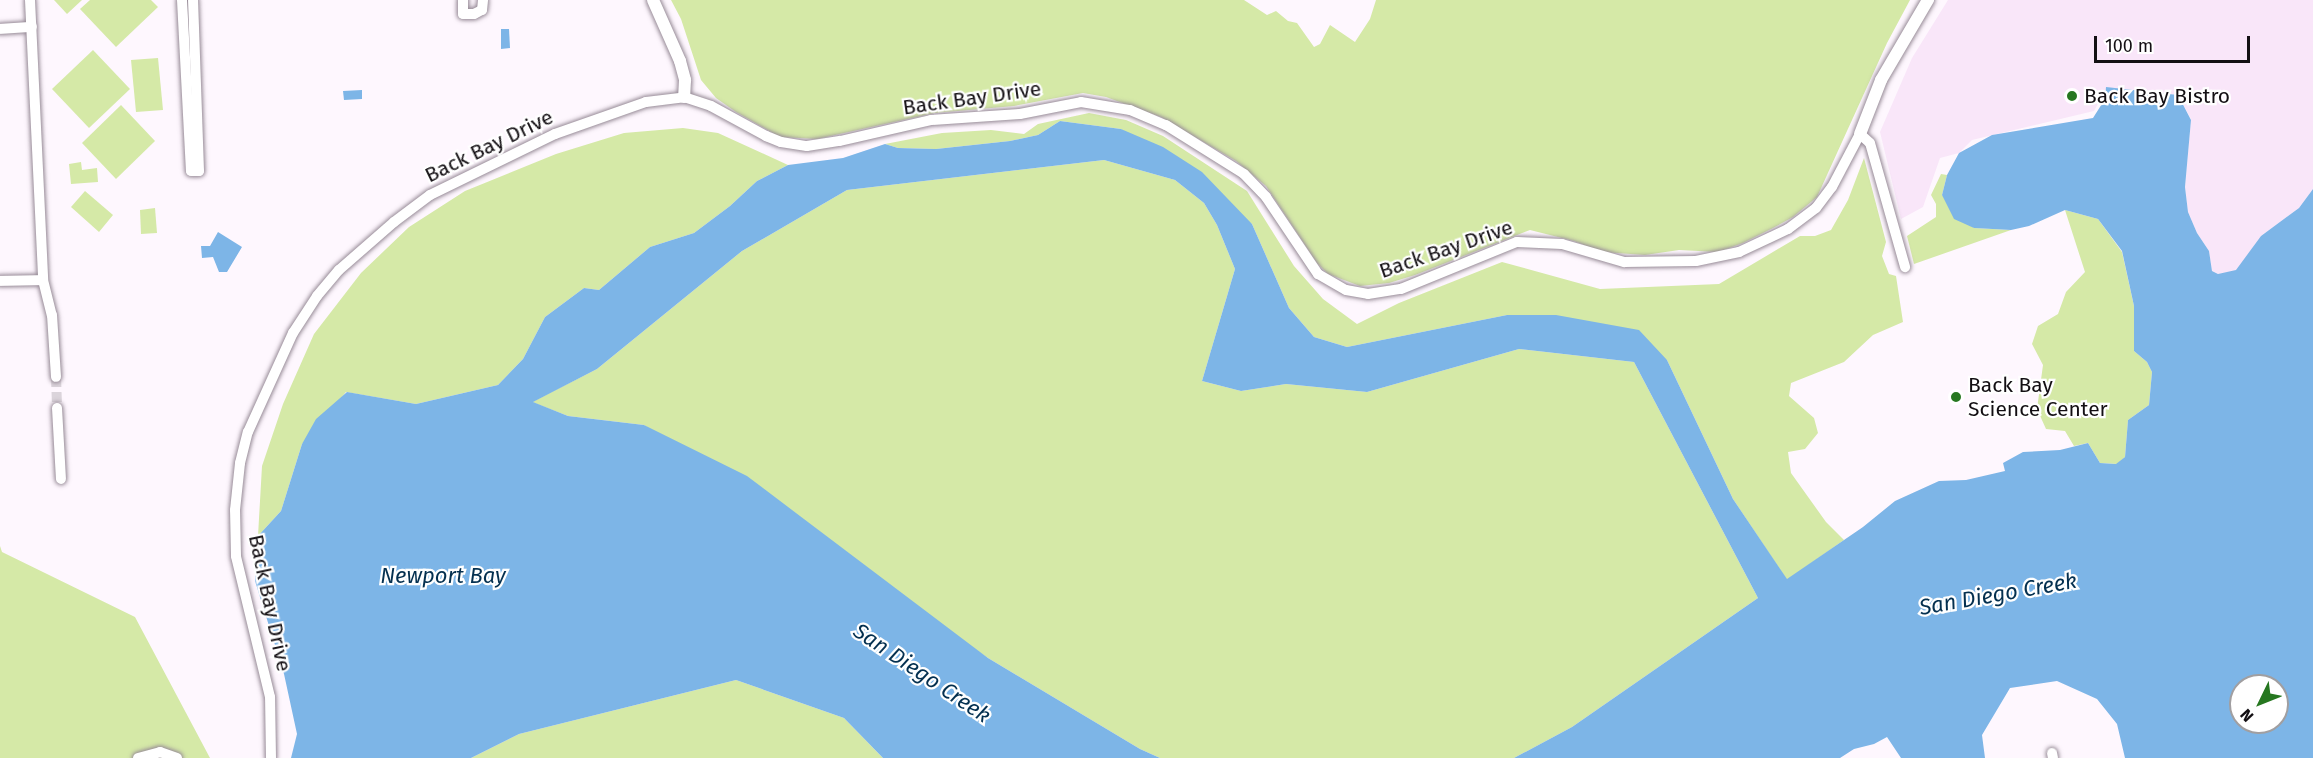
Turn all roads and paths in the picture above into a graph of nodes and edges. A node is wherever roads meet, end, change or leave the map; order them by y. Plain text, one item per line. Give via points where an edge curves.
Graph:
1 (30, 0) edge
2 (182, 0) edge
3 (193, 0) edge
4 (463, 0) edge
5 (483, 0) edge
6 (653, 0) edge
7 (1928, 0) edge
8 (32, 27) junction
9 (0, 28) edge
10 (684, 97) junction
11 (1860, 134) junction
12 (1905, 267) dead end
13 (43, 280) junction
14 (0, 281) edge
15 (56, 377) tunnel mouth
16 (57, 408) tunnel mouth
17 (61, 479) dead end
18 (138, 758) edge
19 (177, 758) edge
20 (271, 758) edge

1 - 8 street
2 - 3 street via 191,171 199,171
4 - 5 street via 463,14 474,14 482,10
6 - 10 street via 680,61
7 - 11 street, Back Bay Drive via 1881,80
8 - 9 street
8 - 13 street
10 - 11 street, Back Bay Drive via 711,106 781,142 807,146 931,120 1020,114 1073,103 1098,103 1130,110 1166,125 1244,174 1266,198 1317,274 1346,290 1368,294 1401,289 1517,242 1563,244 1624,262 1696,261 1727,256 1774,236 1816,208 1832,187
10 - 20 street, Back Bay Drive via 646,102 555,134 430,195 339,270 301,319 248,432 235,510 236,555 270,697
11 - 12 street via 1870,143
13 - 14 street
13 - 15 street via 52,315
16 - 17 street
18 - 19 street via 160,752

